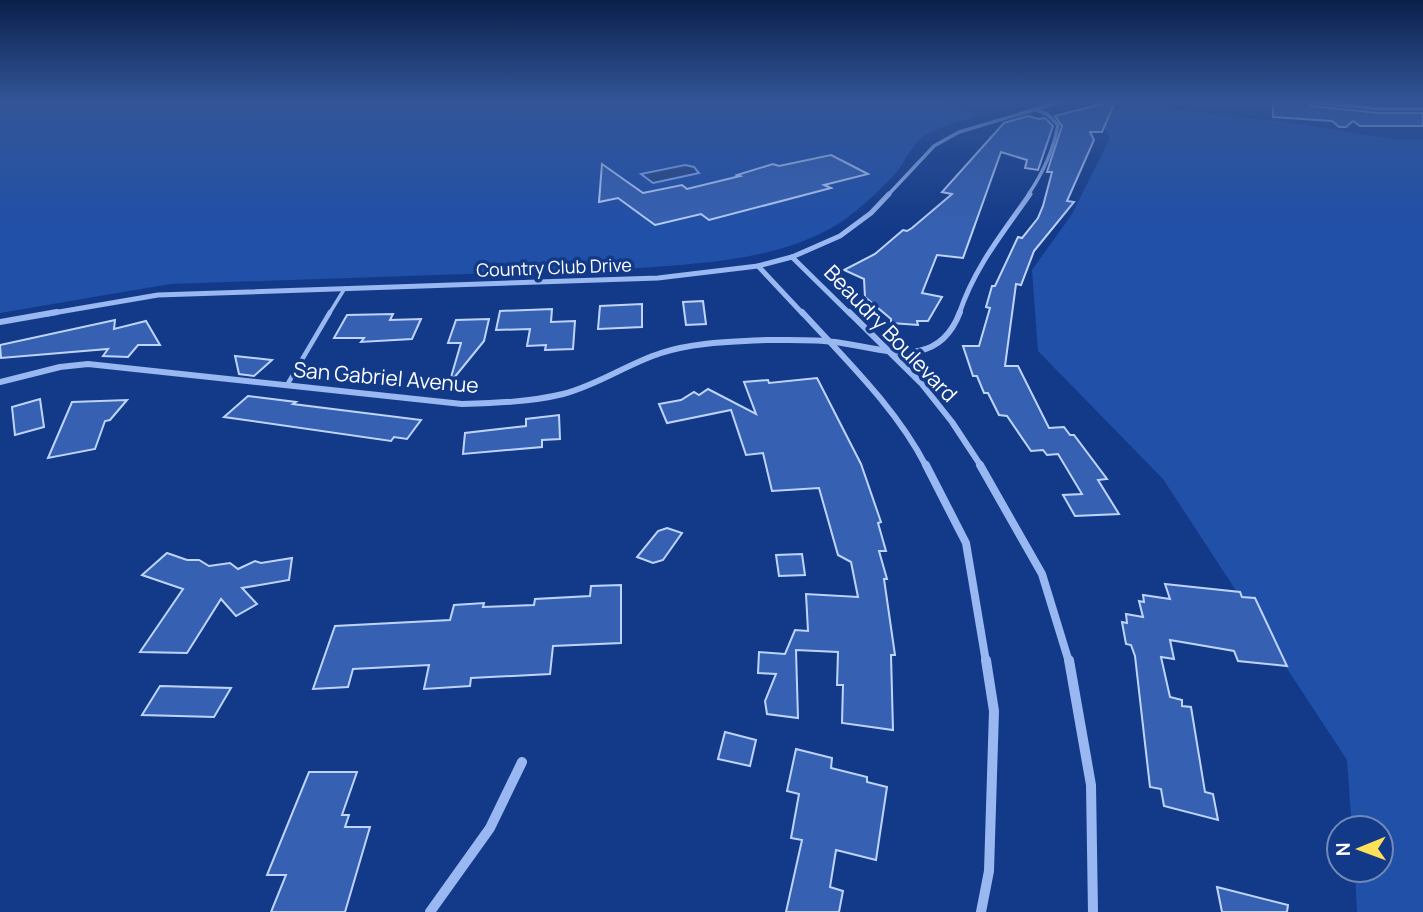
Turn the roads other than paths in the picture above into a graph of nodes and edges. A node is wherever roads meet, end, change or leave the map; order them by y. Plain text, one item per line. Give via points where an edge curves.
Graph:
1 (937, 145) edge
2 (1056, 145) edge
3 (792, 257) junction
4 (758, 266) junction
5 (345, 288) junction
6 (0, 322) edge
7 (829, 341) junction
8 (889, 353) junction
9 (0, 382) edge
10 (287, 385) junction
11 (522, 762) dead end
12 (430, 912) edge
13 (981, 912) edge
14 (1093, 912) edge

1 - 3 street, Country Club Drive via 870,213 840,236
2 - 8 street, San Gabriel Avenue via 1021,205 982,258 950,332 937,344 918,351
3 - 4 street, Country Club Drive
3 - 8 street, Beaudry Boulevard
4 - 5 street, Country Club Drive via 658,278
4 - 7 street
5 - 6 street, Country Club Drive via 158,295
5 - 10 lane
7 - 8 street, San Gabriel Avenue
7 - 10 street, San Gabriel Avenue via 724,342 673,349 578,390 502,404 462,404
7 - 13 street via 916,446 966,543 994,711 989,871
8 - 14 street, Beaudry Boulevard via 952,422 1042,574 1072,670 1091,785
9 - 10 street, San Gabriel Avenue via 88,364
11 - 12 street via 490,828

